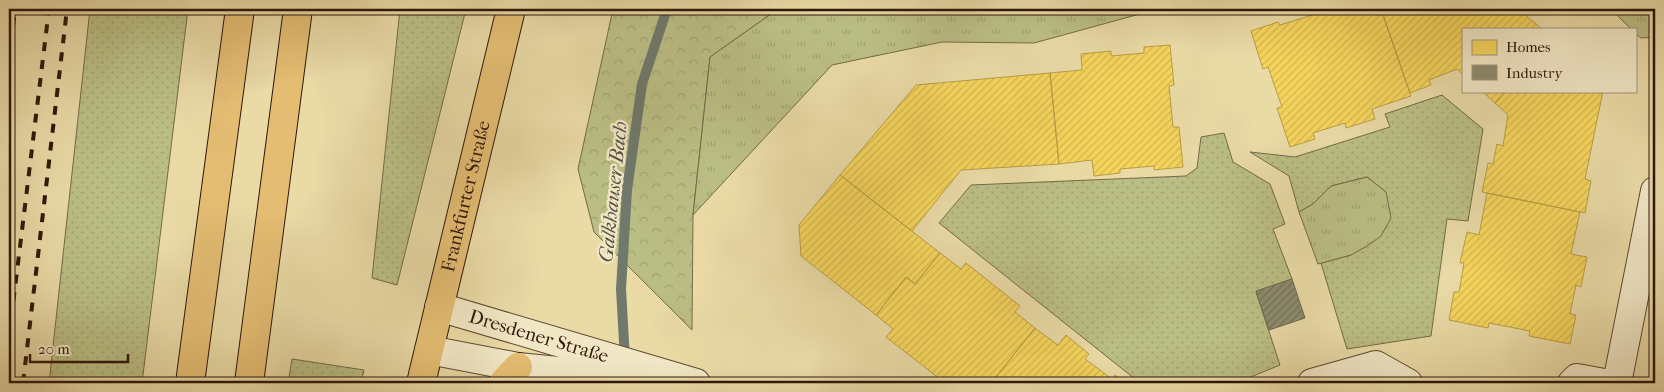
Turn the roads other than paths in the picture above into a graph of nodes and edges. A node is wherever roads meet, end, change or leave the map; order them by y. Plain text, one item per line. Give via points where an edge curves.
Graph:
1 (240, 9) edge
2 (298, 9) edge
3 (511, 9) edge
4 (1655, 191) edge
5 (439, 307) junction
6 (429, 350) junction
7 (511, 375) edge
8 (190, 383) edge
9 (248, 383) edge
10 (421, 383) edge
11 (678, 383) edge
12 (696, 383) edge
13 (1312, 383) edge
14 (1408, 383) edge
15 (1572, 383) edge
16 (1604, 383) edge
17 (1617, 383) edge

1 - 8 main road
2 - 9 main road
3 - 5 main road, Frankfurter Straße
4 - 17 street
5 - 6 main road, Frankfurter Straße
5 - 12 street, Dresdener Straße
6 - 7 street, Dresdener Straße
6 - 10 main road, Frankfurter Straße
7 - 11 street, Dresdener Straße via 549,371
13 - 14 street via 1376,365
15 - 16 street via 1577,378

